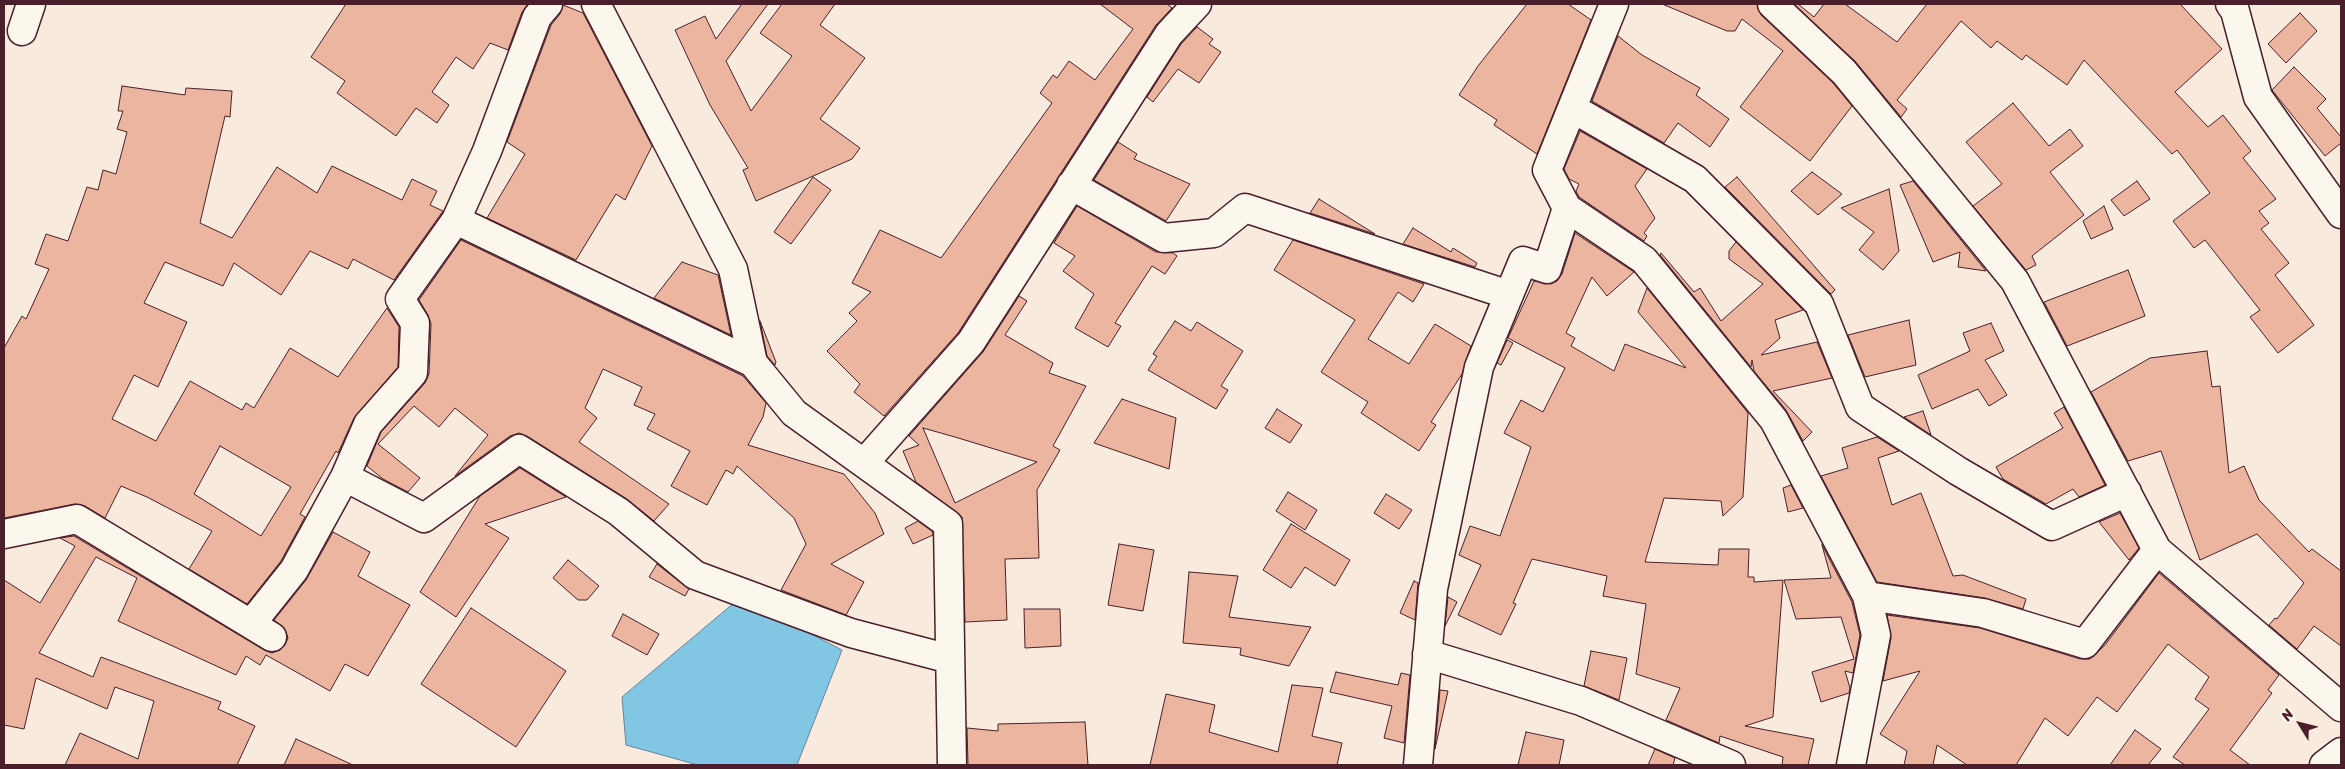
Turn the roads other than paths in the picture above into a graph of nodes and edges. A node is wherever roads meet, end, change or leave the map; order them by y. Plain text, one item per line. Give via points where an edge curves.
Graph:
1 (31, 4) edge
2 (548, 4) edge
3 (596, 4) edge
4 (1197, 4) edge
5 (1614, 4) edge
6 (1772, 4) edge
7 (2230, 4) edge
8 (22, 30) dead end
9 (1572, 108) junction
10 (1071, 186) junction
11 (1567, 208) junction
12 (2341, 214) edge
13 (456, 220) junction
14 (1509, 296) junction
15 (754, 364) junction
16 (865, 462) junction
17 (345, 477) junction
18 (2127, 492) junction
19 (4, 534) edge
20 (2157, 550) junction
21 (1867, 596) junction
22 (1427, 654) junction
23 (950, 659) junction
24 (2341, 707) edge
25 (2341, 752) edge
26 (952, 765) edge
27 (1418, 765) edge
28 (1731, 765) edge
29 (1851, 765) edge
30 (2324, 765) edge

1 - 8 street
2 - 13 street via 537,17 487,151
3 - 15 street via 733,269
4 - 10 street via 1169,34
5 - 9 street
6 - 18 street via 1844,72 2015,281
7 - 12 street via 2235,11 2258,97
9 - 11 street via 1547,170
9 - 18 street via 1695,179 1819,304 1860,406 1958,471 2052,526
10 - 14 street via 1164,238 1214,233 1245,208
10 - 16 street via 971,342
11 - 14 street via 1547,269 1523,261
11 - 21 street via 1644,260 1774,420
13 - 15 street
13 - 17 street via 400,299 415,323 413,373 368,424
14 - 22 street via 1479,367 1433,589
15 - 16 street via 794,413
16 - 23 street via 948,524
17 - 19 street via 262,631 77,519
17 - 23 street via 424,518 519,449 619,512 695,574 851,633
18 - 20 street
20 - 21 street via 2085,644 1983,612
20 - 24 street
21 - 29 street via 1876,635
22 - 27 street
22 - 28 street via 1581,701
23 - 26 street
25 - 30 street

